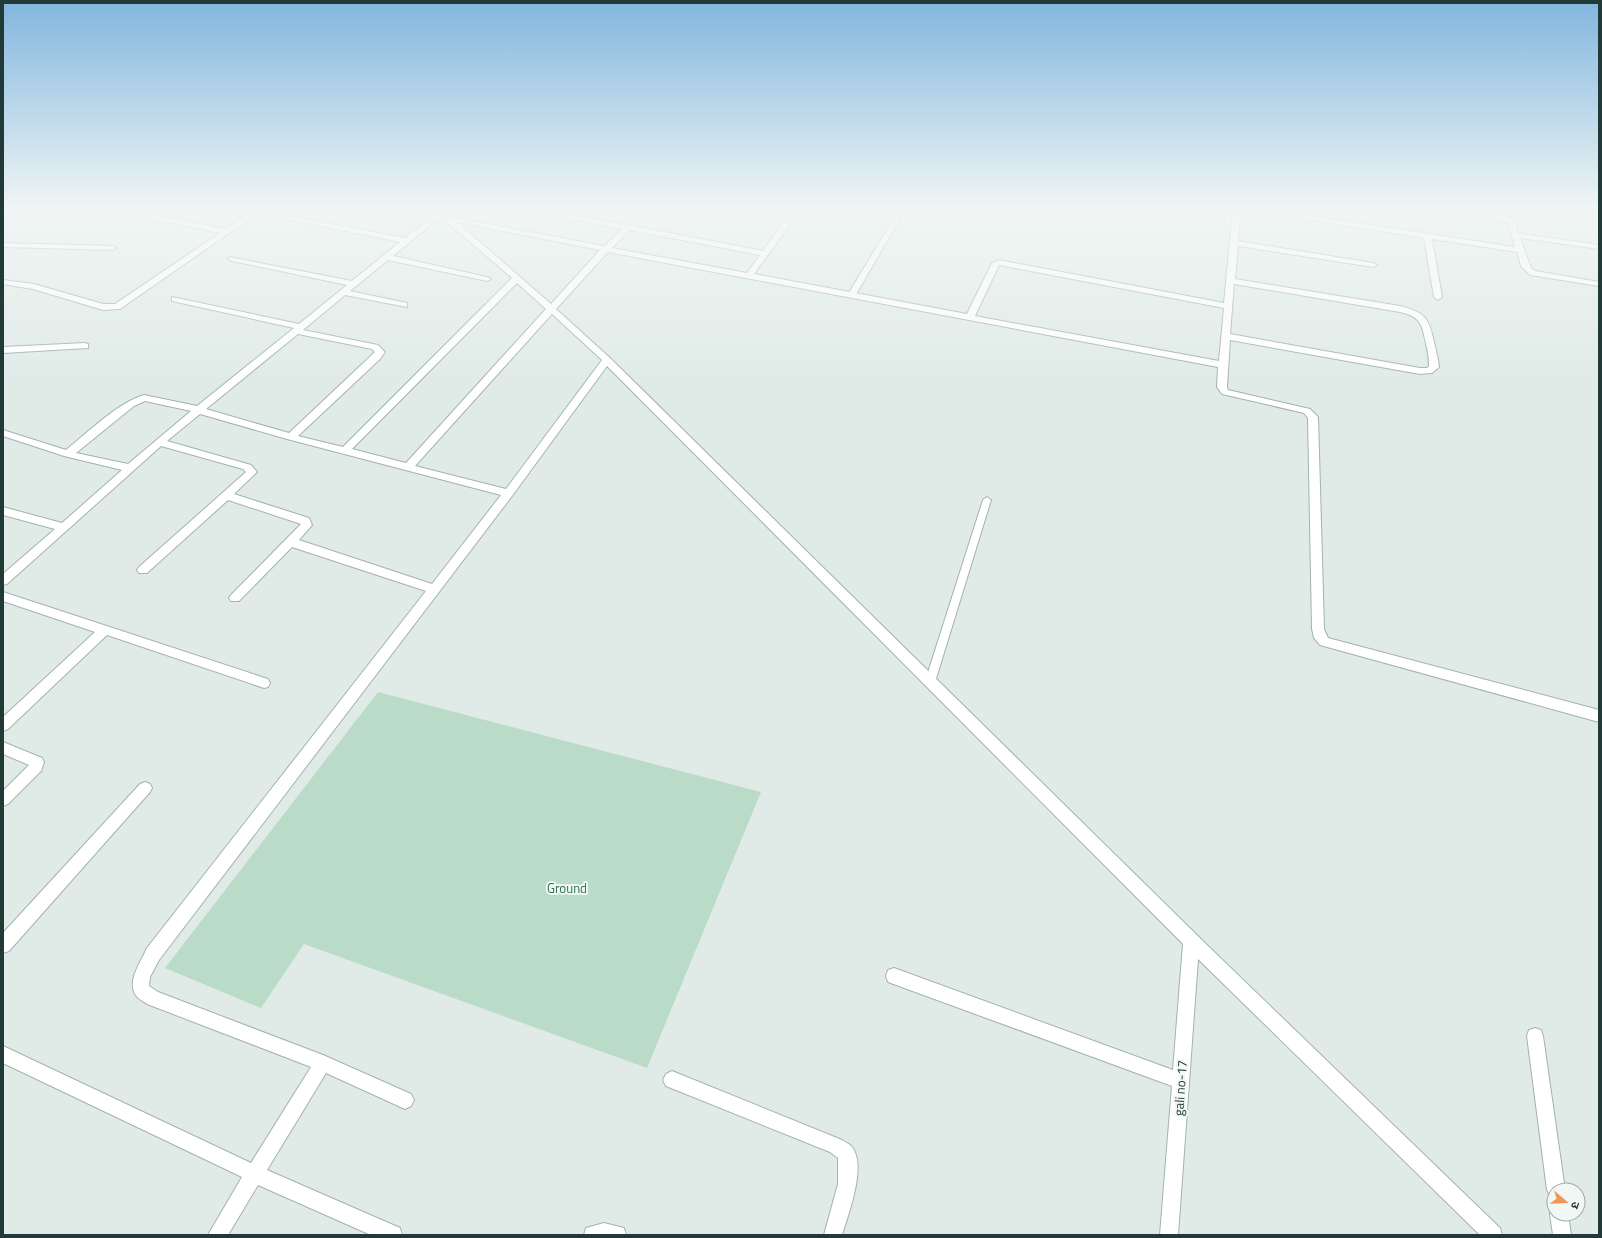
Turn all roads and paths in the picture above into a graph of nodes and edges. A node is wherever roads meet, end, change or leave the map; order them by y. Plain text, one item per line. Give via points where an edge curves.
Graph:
1 (177, 266) edge
2 (265, 266) edge
3 (376, 266) edge
4 (427, 266) edge
5 (503, 266) edge
6 (591, 266) edge
7 (691, 266) edge
8 (756, 266) edge
9 (869, 266) edge
10 (995, 266) edge
11 (1019, 266) edge
12 (1232, 266) edge
13 (1433, 266) edge
14 (1526, 266) edge
15 (748, 277) junction
16 (517, 278) junction
17 (487, 279) dead end
18 (1231, 281) junction
19 (3, 282) edge
20 (354, 284) junction
21 (1599, 284) edge
22 (344, 292) junction
23 (851, 296) junction
24 (1438, 296) dead end
25 (175, 299) dead end
26 (404, 305) dead end
27 (1228, 306) junction
28 (551, 309) junction
29 (970, 318) junction
30 (298, 329) junction
31 (1225, 336) junction
32 (85, 346) dead end
33 (3, 350) edge
34 (606, 360) junction
35 (1223, 365) junction
36 (199, 410) junction
37 (3, 433) edge
38 (291, 437) junction
39 (159, 442) junction
40 (345, 451) junction
41 (68, 454) junction
42 (409, 466) junction
43 (130, 468) junction
44 (508, 493) junction
45 (226, 496) junction
46 (987, 500) dead end
47 (3, 511) edge
48 (63, 527) junction
49 (291, 542) junction
50 (143, 570) dead end
51 (3, 581) edge
52 (434, 589) junction
53 (3, 596) edge
54 (235, 598) dead end
55 (105, 630) junction
56 (264, 682) dead end
57 (930, 682) junction
58 (1599, 716) edge
59 (3, 725) edge
60 (3, 748) edge
61 (145, 788) dead end
62 (3, 800) edge
63 (1191, 942) junction
64 (3, 945) edge
65 (894, 976) dead end
66 (1535, 1036) dead end
67 (3, 1054) edge
68 (323, 1063) junction
69 (672, 1080) dead end
70 (1181, 1081) junction
71 (405, 1100) dead end
72 (254, 1174) junction
73 (1555, 1182) edge
74 (1560, 1222) edge
75 (217, 1235) edge
76 (393, 1235) edge
77 (594, 1235) edge
78 (617, 1235) edge
79 (833, 1235) edge
80 (1169, 1235) edge
81 (1493, 1235) edge
82 (1562, 1235) edge

1 - 19 street via 117,307 103,307 34,287
2 - 20 street
3 - 20 street
4 - 17 street
5 - 16 street
6 - 28 street
7 - 15 street
8 - 15 street
9 - 23 lane
10 - 29 street
11 - 27 street
12 - 18 street
13 - 24 street
14 - 21 street via 1533,273
15 - 23 street
16 - 28 street
16 - 40 street
18 - 27 street
18 - 31 street via 1400,309 1416,314 1424,319 1428,326 1434,367 1429,371 1420,371
20 - 22 street
22 - 26 street
22 - 30 street
23 - 29 street
25 - 30 street
27 - 31 street
28 - 34 street
28 - 42 street
29 - 35 street
30 - 36 street
30 - 38 street via 375,347 380,352
31 - 35 street
32 - 33 street
34 - 44 street
34 - 57 street
35 - 58 street via 1224,392 1307,411 1313,417 1318,629 1324,642
36 - 38 street
36 - 39 street
36 - 41 street via 150,398 137,400
37 - 41 street
38 - 40 street
39 - 43 street
39 - 45 street via 250,469 252,472
40 - 42 street
41 - 43 street
42 - 44 street
43 - 48 street
44 - 52 street
45 - 49 street via 305,521 307,525 304,530
45 - 50 street
46 - 57 lane
47 - 48 street
48 - 51 street
49 - 52 street
49 - 54 street
52 - 68 street via 153,954 142,976 141,990 153,998
53 - 55 street
55 - 56 street
55 - 59 street
57 - 63 street
60 - 62 street via 37,762 36,767
61 - 64 street
63 - 70 street, gali no-17
63 - 81 street
65 - 70 street
66 - 73 street
67 - 72 street
68 - 71 street
68 - 72 street
69 - 79 street via 836,1146 846,1153 849,1163 848,1178
70 - 80 street, gali no-17
72 - 75 street
72 - 76 street
74 - 82 street
77 - 78 street via 604,1232

